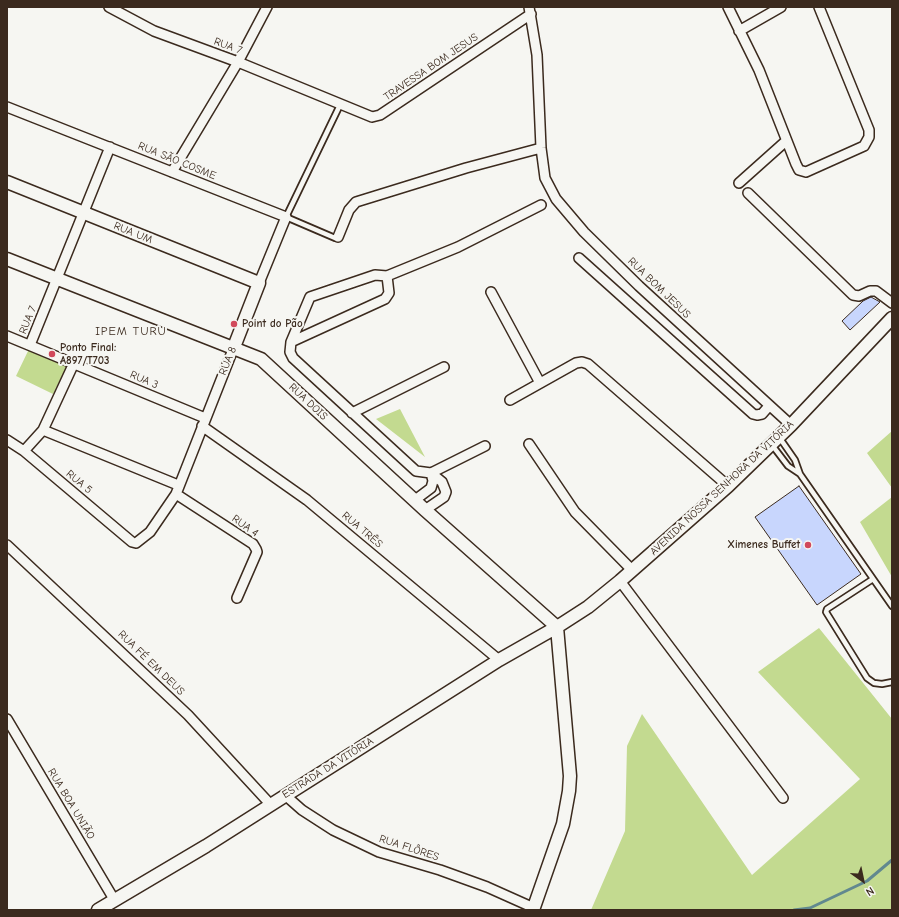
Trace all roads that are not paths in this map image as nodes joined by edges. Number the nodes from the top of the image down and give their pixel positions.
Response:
1 (109, 7) edge
2 (267, 7) edge
3 (728, 7) edge
4 (781, 7) edge
5 (819, 7) edge
6 (530, 11) edge
7 (739, 31) junction
8 (238, 62) junction
9 (340, 105) junction
10 (7, 107) edge
11 (786, 141) junction
12 (110, 147) junction
13 (541, 148) junction
14 (172, 172) junction
15 (7, 182) edge
16 (739, 184) dead end
17 (748, 193) dead end
18 (541, 205) dead end
19 (83, 213) junction
20 (286, 217) junction
21 (338, 237) joint
22 (579, 258) dead end
23 (7, 259) edge
24 (387, 276) junction
25 (57, 278) junction
26 (259, 283) junction
27 (491, 292) dead end
28 (892, 303) edge
29 (892, 318) edge
30 (7, 336) edge
31 (291, 342) junction
32 (30, 345) junction
33 (234, 347) junction
34 (74, 363) junction
35 (444, 367) dead end
36 (540, 383) junction
37 (510, 400) dead end
38 (769, 406) junction
39 (352, 413) junction
40 (204, 422) junction
41 (791, 425) junction
42 (43, 430) junction
43 (7, 440) edge
44 (775, 440) junction
45 (529, 444) dead end
46 (485, 446) dead end
47 (24, 451) junction
48 (431, 473) junction
49 (800, 474) junction
50 (178, 485) junction
51 (728, 486) junction
52 (176, 494) junction
53 (415, 500) junction
54 (425, 510) junction
55 (136, 543) joint
56 (7, 545) edge
57 (632, 570) junction
58 (873, 579) junction
59 (620, 581) junction
60 (237, 598) dead end
61 (892, 606) edge
62 (557, 627) junction
63 (541, 636) junction
64 (558, 646) junction
65 (499, 660) junction
66 (892, 682) edge
67 (7, 719) edge
68 (284, 795) junction
69 (784, 798) dead end
70 (271, 805) junction
71 (114, 901) junction
72 (533, 909) edge
73 (98, 910) edge

1 - 8 street, RUA 7
2 - 8 street
3 - 7 street
4 - 7 street
5 - 11 street
6 - 9 street, TRAVESSA BOM JESUS
6 - 13 street, RUA BOM JESUS
7 - 11 street
8 - 9 street, RUA 7
8 - 14 street
9 - 20 lane, RUA 8
10 - 12 street, RUA SÃO COSME
11 - 16 street
12 - 14 street, RUA SÃO COSME
12 - 19 street, RUA 7
13 - 21 street
13 - 38 street, RUA BOM JESUS
14 - 20 street, RUA SÃO COSME
15 - 19 main road, RUA UM
17 - 28 street
18 - 24 street
19 - 25 street, RUA 7
19 - 26 main road, RUA UM
20 - 21 lane, RUA SÃO COSME
20 - 26 street, RUA 8
22 - 38 street
23 - 25 main road, RUA DOIS
24 - 31 street
24 - 31 street
25 - 32 street, RUA 7
25 - 33 main road, RUA DOIS
26 - 33 main road, RUA 8
27 - 36 street
29 - 41 main road, AVENIDA NOSSA SENHORA DA VITÓRIA
30 - 32 street, RUA 3
31 - 39 street
32 - 34 street, RUA 3
33 - 40 street, RUA 8
33 - 53 main road, RUA DOIS
34 - 40 street, RUA 3
34 - 42 street
35 - 39 street
36 - 37 street
36 - 51 street
38 - 41 street, RUA BOM JESUS
39 - 48 street
40 - 50 street, RUA 8
40 - 65 street, RUA TRÊS
41 - 44 main road, AVENIDA NOSSA SENHORA DA VITÓRIA
42 - 47 street
42 - 50 street
43 - 47 street, RUA 5
44 - 49 lane
44 - 49 lane
44 - 51 main road, AVENIDA NOSSA SENHORA DA VITÓRIA
45 - 57 street
46 - 48 street
47 - 55 street, RUA 5
48 - 53 street
48 - 54 street
49 - 58 lane
50 - 52 street, RUA 8
51 - 57 main road, AVENIDA NOSSA SENHORA DA VITÓRIA
52 - 55 street, RUA 8
52 - 60 street, RUA 4
53 - 54 main road, RUA DOIS
54 - 62 main road, RUA DOIS
56 - 70 street, RUA FÉ EM DEUS
57 - 59 main road, AVENIDA NOSSA SENHORA DA VITÓRIA
58 - 61 lane
58 - 66 lane
59 - 62 main road, AVENIDA NOSSA SENHORA DA VITÓRIA
59 - 69 street
62 - 63 main road, ESTRADA DA VITÓRIA
62 - 64 main road
63 - 64 main road
63 - 65 main road, ESTRADA DA VITÓRIA
64 - 72 main road
65 - 68 main road, ESTRADA DA VITÓRIA
67 - 71 street, RUA BOA UNIÃO
68 - 70 main road, ESTRADA DA VITÓRIA
68 - 72 street, RUA FLÔRES
70 - 71 main road, ESTRADA DA VITÓRIA
71 - 73 main road, ESTRADA DA VITÓRIA

